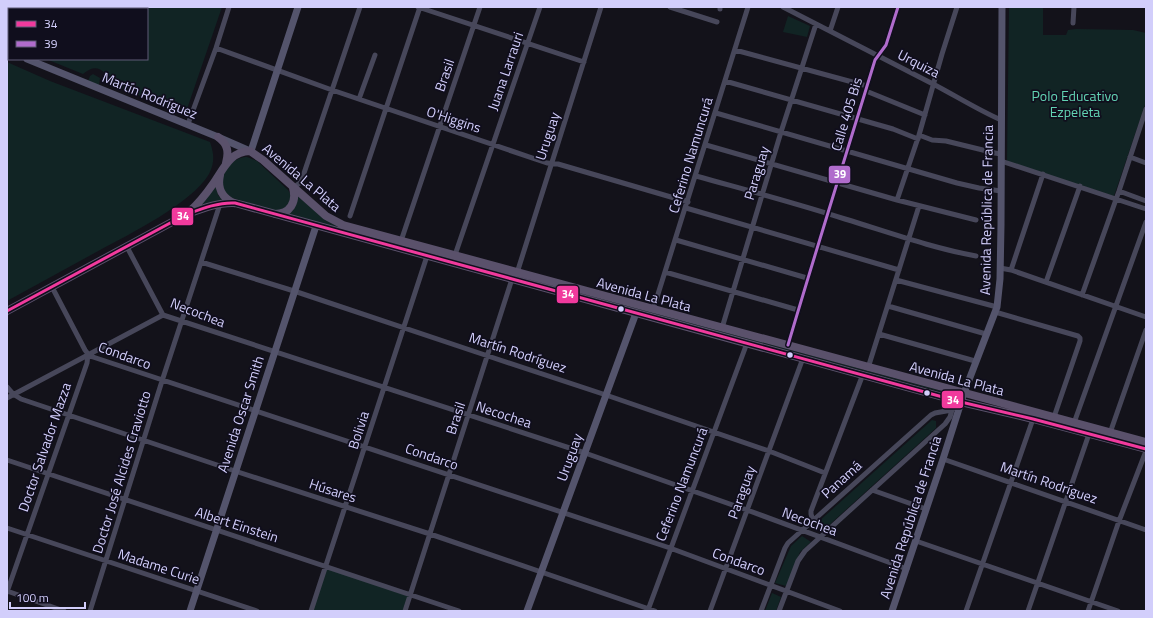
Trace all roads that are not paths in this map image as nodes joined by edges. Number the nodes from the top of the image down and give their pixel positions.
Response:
1 (229, 7) edge
2 (298, 7) edge
3 (360, 7) edge
4 (420, 7) edge
5 (480, 7) edge
6 (540, 7) edge
7 (601, 7) edge
8 (670, 7) edge
9 (748, 7) edge
10 (783, 7) edge
11 (838, 7) edge
12 (898, 7) edge
13 (957, 7) edge
14 (1002, 7) edge
15 (1074, 7) edge
16 (717, 22) dead end
17 (1073, 23) dead end
18 (816, 24) junction
19 (473, 26) junction
20 (830, 31) junction
21 (527, 44) junction
22 (216, 48) junction
23 (735, 50) junction
24 (375, 55) dead end
25 (878, 56) junction
26 (29, 60) edge
27 (584, 62) junction
28 (801, 69) junction
29 (277, 70) junction
30 (725, 81) junction
31 (934, 84) junction
32 (866, 89) junction
33 (332, 90) junction
34 (359, 99) junction
35 (792, 100) junction
36 (386, 109) junction
37 (1146, 109) edge
38 (716, 113) junction
39 (925, 115) junction
40 (857, 119) junction
41 (1001, 120) junction
42 (188, 124) junction
43 (439, 127) junction
44 (781, 132) junction
45 (218, 137) junction
46 (919, 137) junction
47 (493, 144) junction
48 (706, 145) junction
49 (251, 151) junction
50 (847, 151) junction
51 (1001, 157) junction
52 (1130, 157) junction
53 (226, 163) junction
54 (1146, 163) edge
55 (552, 164) junction
56 (772, 164) junction
57 (907, 169) junction
58 (221, 171) junction
59 (1043, 174) junction
60 (696, 176) junction
61 (838, 183) junction
62 (1080, 186) junction
63 (293, 188) junction
64 (1001, 191) junction
65 (1118, 191) junction
66 (762, 194) junction
67 (1116, 198) junction
68 (897, 200) junction
69 (1146, 201) edge
70 (688, 202) junction
71 (235, 203) junction
72 (220, 204) junction
73 (919, 206) junction
74 (686, 208) junction
75 (1146, 209) edge
76 (269, 213) junction
77 (828, 213) junction
78 (185, 215) junction
79 (350, 216) dead end
80 (976, 220) dead end
81 (1146, 222) edge
82 (316, 226) junction
83 (753, 227) junction
84 (909, 239) junction
85 (676, 240) junction
86 (401, 241) junction
87 (818, 246) junction
88 (127, 247) junction
89 (455, 255) junction
90 (427, 256) junction
91 (976, 256) dead end
92 (743, 260) junction
93 (201, 262) junction
94 (1000, 268) junction
95 (899, 270) junction
96 (1011, 270) junction
97 (665, 272) junction
98 (515, 276) junction
99 (807, 278) junction
100 (896, 280) junction
101 (1046, 282) junction
102 (52, 287) junction
103 (294, 291) junction
104 (733, 292) junction
105 (1082, 294) junction
106 (888, 306) junction
107 (1116, 306) junction
108 (653, 310) junction
109 (798, 310) junction
110 (996, 310) junction
111 (7, 311) edge
112 (636, 312) junction
113 (162, 315) junction
114 (1146, 317) edge
115 (182, 321) junction
116 (404, 328) junction
117 (722, 328) junction
118 (1146, 330) edge
119 (879, 334) junction
120 (986, 334) junction
121 (747, 343) junction
122 (788, 345) junction
123 (274, 352) junction
124 (88, 354) junction
125 (488, 356) junction
126 (803, 358) junction
127 (975, 361) junction
128 (865, 371) junction
129 (162, 381) junction
130 (7, 387) edge
131 (385, 387) junction
132 (964, 393) junction
133 (14, 394) junction
134 (606, 395) junction
135 (7, 398) edge
136 (961, 402) junction
137 (952, 410) junction
138 (255, 411) junction
139 (68, 414) junction
140 (469, 415) junction
141 (1054, 417) junction
142 (1033, 419) junction
143 (1074, 423) junction
144 (714, 432) junction
145 (1110, 433) junction
146 (1089, 434) junction
147 (144, 440) junction
148 (1146, 442) edge
149 (365, 447) junction
150 (1146, 450) edge
151 (769, 451) junction
152 (585, 453) junction
153 (943, 459) junction
154 (7, 460) edge
155 (235, 471) junction
156 (825, 473) junction
157 (47, 474) junction
158 (449, 475) junction
159 (1012, 484) junction
160 (692, 490) junction
161 (872, 490) junction
162 (125, 500) junction
163 (1066, 502) junction
164 (346, 507) junction
165 (926, 509) junction
166 (747, 510) junction
167 (563, 513) junction
168 (813, 521) junction
169 (1119, 521) junction
170 (7, 528) edge
171 (1146, 530) edge
172 (216, 531) junction
173 (802, 531) junction
174 (430, 534) junction
175 (26, 535) junction
176 (820, 537) junction
177 (916, 541) junction
178 (670, 548) junction
179 (106, 562) junction
180 (983, 564) junction
181 (326, 566) junction
182 (907, 569) junction
183 (726, 570) junction
184 (542, 572) junction
185 (1038, 583) junction
186 (770, 586) junction
187 (7, 591) edge
188 (196, 591) junction
189 (787, 591) junction
190 (410, 595) junction
191 (1091, 601) junction
192 (648, 610) edge
193 (64, 611) edge
194 (90, 611) edge
195 (190, 611) edge
196 (258, 611) edge
197 (311, 611) edge
198 (405, 611) edge
199 (459, 611) edge
200 (527, 611) edge
201 (655, 611) edge
202 (710, 611) edge
203 (761, 611) edge
204 (779, 611) edge
205 (840, 611) edge
206 (892, 611) edge
207 (966, 611) edge
208 (1028, 611) edge
209 (1088, 611) edge
210 (1118, 611) edge

1 - 22 street
2 - 29 main road
3 - 33 street
4 - 19 street
4 - 36 street
5 - 19 street, Brasil
6 - 21 street, Juana Larrauri
7 - 27 street, Uruguay
8 - 16 street
9 - 23 street, Ceferino Namuncurá
10 - 18 street, Urquiza
11 - 20 street
12 - 25 street, Calle 405 Bis
13 - 31 street
14 - 41 main road, Avenida República de Francia
15 - 17 street
18 - 20 street, Urquiza
18 - 28 street, Paraguay
19 - 21 street
19 - 43 street, Brasil
20 - 25 street, Urquiza
21 - 27 street
21 - 47 street, Juana Larrauri
22 - 29 street, O'Higgins
22 - 42 street
23 - 28 street
23 - 30 street, Ceferino Namuncurá
24 - 34 street
25 - 31 street, Urquiza
25 - 32 street, Calle 405 Bis
26 - 42 main road, Martín Rodríguez
27 - 55 street, Uruguay
28 - 32 street
28 - 35 street, Paraguay
29 - 33 street, O'Higgins
29 - 49 main road
30 - 35 street
30 - 38 street, Ceferino Namuncurá
31 - 39 street
31 - 41 street, Urquiza
32 - 39 street
32 - 40 street, Calle 405 Bis
33 - 34 street, O'Higgins
33 - 63 street
34 - 36 street, O'Higgins
35 - 40 street
35 - 44 street, Paraguay
36 - 43 street, O'Higgins
36 - 79 street
37 - 52 street
38 - 44 street
38 - 48 street, Ceferino Namuncurá
39 - 46 street
40 - 46 street
40 - 50 street, Calle 405 Bis
41 - 51 main road, Avenida República de Francia
42 - 45 main road, Martín Rodríguez
43 - 47 street, O'Higgins
43 - 86 street, Brasil
44 - 50 street
44 - 56 street, Paraguay
45 - 49 main road, Martín Rodríguez
45 - 53 main road
46 - 51 street
46 - 57 street
47 - 55 street, O'Higgins
47 - 89 street, Juana Larrauri
48 - 56 street
48 - 60 street, Ceferino Namuncurá
49 - 53 main road, Avenida La Plata
49 - 63 main road, Avenida La Plata
50 - 57 street
50 - 61 street, Calle 405 Bis
51 - 59 street
51 - 64 main road, Avenida República de Francia
52 - 54 street
52 - 65 street
53 - 58 main road, Avenida La Plata
55 - 70 street, O'Higgins
55 - 98 street, Uruguay
56 - 61 street
56 - 66 street, Paraguay
57 - 64 street
57 - 68 street
58 - 71 main road
58 - 78 main road, Avenida La Plata
59 - 62 street
59 - 96 street
60 - 66 street
60 - 70 street, Ceferino Namuncurá
61 - 68 street
61 - 77 street, Calle 405 Bis
62 - 67 street
62 - 101 street
63 - 76 main road
63 - 86 main road, Avenida La Plata
64 - 94 main road, Avenida República de Francia
65 - 67 street
65 - 69 street
66 - 77 street
66 - 83 street, Paraguay
67 - 75 street
67 - 105 street
68 - 73 street
70 - 74 street, Ceferino Namuncurá
71 - 72 main road, Avenida La Plata
71 - 76 main road, Avenida La Plata
72 - 78 main road, Avenida La Plata
72 - 93 street, Doctor José Alcides Craviotto
73 - 80 street
73 - 84 street
74 - 83 street
74 - 85 street, Ceferino Namuncurá
76 - 82 main road, Avenida La Plata
77 - 84 street
77 - 87 street, Calle 405 Bis
78 - 88 main road, Avenida La Plata
81 - 107 street
82 - 90 main road, Avenida La Plata
82 - 103 main road, Avenida Oscar Smith
83 - 87 street
83 - 92 street, Paraguay
84 - 91 street
84 - 95 street
85 - 92 street
85 - 97 street, Ceferino Namuncurá
86 - 89 main road, Avenida La Plata
87 - 95 street
87 - 99 street, Calle 405 Bis
88 - 102 main road, Avenida La Plata
88 - 113 street, Necochea
89 - 98 main road, Avenida La Plata
90 - 98 main road, Avenida La Plata
90 - 116 street, Bolivia
92 - 99 street
92 - 104 street, Paraguay
93 - 103 street, Martín Rodríguez
93 - 115 street, Doctor José Alcides Craviotto
94 - 96 street
94 - 110 main road, Avenida República de Francia
95 - 100 street
96 - 101 street
97 - 104 street
97 - 108 street, Ceferino Namuncurá
98 - 108 main road, Avenida La Plata
98 - 112 main road, Avenida La Plata
98 - 125 street, Brasil
99 - 109 street, Calle 405 Bis
100 - 106 street
100 - 110 street
101 - 105 street
102 - 111 main road, Avenida La Plata
102 - 124 street, Condarco
103 - 116 street, Martín Rodríguez
103 - 123 main road, Avenida Oscar Smith
104 - 109 street
104 - 117 street, Paraguay
105 - 107 street
106 - 119 street
106 - 120 street
107 - 114 street
107 - 143 street
108 - 117 main road, Avenida La Plata
109 - 122 street, Calle 405 Bis
110 - 120 main road, Avenida República de Francia
110 - 141 street
112 - 121 main road, Avenida La Plata
112 - 134 main road, Uruguay
113 - 115 street, Necochea
113 - 124 street
115 - 123 street, Necochea
115 - 129 street, Doctor José Alcides Craviotto
116 - 125 street, Martín Rodríguez
116 - 131 street, Bolivia
117 - 122 main road, Avenida La Plata
118 - 145 street
119 - 127 street
119 - 128 street
120 - 127 main road, Avenida República de Francia
121 - 126 main road, Avenida La Plata
121 - 144 street, Ceferino Namuncurá
122 - 128 main road, Avenida La Plata
123 - 131 street, Necochea
123 - 138 main road, Avenida Oscar Smith
124 - 129 street, Condarco
124 - 133 street
124 - 139 street, Doctor Salvador Mazza
125 - 134 street, Martín Rodríguez
125 - 140 street, Brasil
126 - 128 main road, Avenida La Plata
126 - 151 street, Paraguay
127 - 132 main road, Avenida República de Francia
128 - 132 main road, Avenida La Plata
128 - 136 main road, Avenida La Plata
128 - 156 street
129 - 138 street, Condarco
129 - 147 street, Doctor José Alcides Craviotto
130 - 133 street, Húsares
131 - 140 street, Necochea
131 - 149 street, Bolivia
132 - 136 main road, Avenida República de Francia
132 - 141 main road, Avenida La Plata
133 - 135 street
133 - 139 street, Húsares
134 - 144 street, Martín Rodríguez
134 - 152 main road, Uruguay
136 - 137 street, Panamá
136 - 142 main road, Avenida La Plata
136 - 153 main road, Avenida República de Francia
137 - 161 street, Panamá
137 - 168 street, Panamá
138 - 149 street, Condarco
138 - 155 main road, Avenida Oscar Smith
139 - 147 street, Húsares
139 - 157 street, Doctor Salvador Mazza
140 - 152 street, Necochea
140 - 158 street, Brasil
141 - 143 main road, Avenida La Plata
142 - 146 main road, Avenida La Plata
142 - 159 street
143 - 145 main road, Avenida La Plata
144 - 151 street, Martín Rodríguez
144 - 160 street, Ceferino Namuncurá
145 - 148 main road, Avenida La Plata
146 - 150 main road, Avenida La Plata
146 - 163 street
147 - 155 street, Húsares
147 - 162 street, Doctor José Alcides Craviotto
149 - 158 street, Condarco
149 - 164 street, Bolivia
150 - 169 street
151 - 156 street, Martín Rodríguez
151 - 166 street, Paraguay
152 - 160 street, Necochea
152 - 167 main road, Uruguay
153 - 159 street, Martín Rodríguez
153 - 165 main road, Avenida República de Francia
154 - 157 street, Albert Einstein
155 - 164 street, Húsares
155 - 172 main road, Avenida Oscar Smith
156 - 168 street
157 - 162 street, Albert Einstein
157 - 175 street, Doctor Salvador Mazza
158 - 167 street, Condarco
158 - 174 street, Brasil
159 - 163 street, Martín Rodríguez
159 - 180 street
160 - 166 street, Necochea
160 - 178 street, Ceferino Namuncurá
161 - 165 street
161 - 176 street, Panamá
162 - 172 street, Albert Einstein
162 - 179 street, Doctor José Alcides Craviotto
163 - 169 street, Martín Rodríguez
163 - 185 street
164 - 174 street, Húsares
164 - 181 street, Bolivia
165 - 177 main road, Avenida República de Francia
166 - 173 street, Necochea
166 - 183 street, Paraguay
167 - 178 street, Condarco
167 - 184 main road, Uruguay
168 - 173 street, Panamá
169 - 171 street, Martín Rodríguez
169 - 191 street
170 - 175 street, Madame Curie
172 - 181 street, Albert Einstein
172 - 188 main road, Avenida Oscar Smith
173 - 176 street, Necochea
173 - 186 street, Panamá
174 - 184 street, Húsares
174 - 190 street, Brasil
175 - 179 street, Madame Curie
175 - 187 street, Doctor Salvador Mazza
176 - 182 street, Necochea
176 - 189 street, Panamá
177 - 180 street
177 - 182 main road, Avenida República de Francia
178 - 183 street, Condarco
178 - 192 street, Ceferino Namuncurá
179 - 188 street, Madame Curie
179 - 194 street, Doctor José Alcides Craviotto
180 - 185 street
180 - 207 street
181 - 190 street, Albert Einstein
181 - 197 street, Bolivia
182 - 206 main road, Avenida República de Francia
183 - 186 street, Condarco
183 - 202 street, Paraguay
184 - 192 street, Húsares
184 - 200 main road, Uruguay
185 - 191 street
185 - 208 street
186 - 189 street, Condarco
186 - 203 street, Panamá
187 - 193 street
188 - 195 main road, Avenida Oscar Smith
188 - 196 street, Madame Curie
189 - 204 street, Panamá
189 - 205 street, Condarco
190 - 198 street, Brasil
190 - 199 street, Albert Einstein
191 - 209 street
191 - 210 street
192 - 201 street, Húsares

